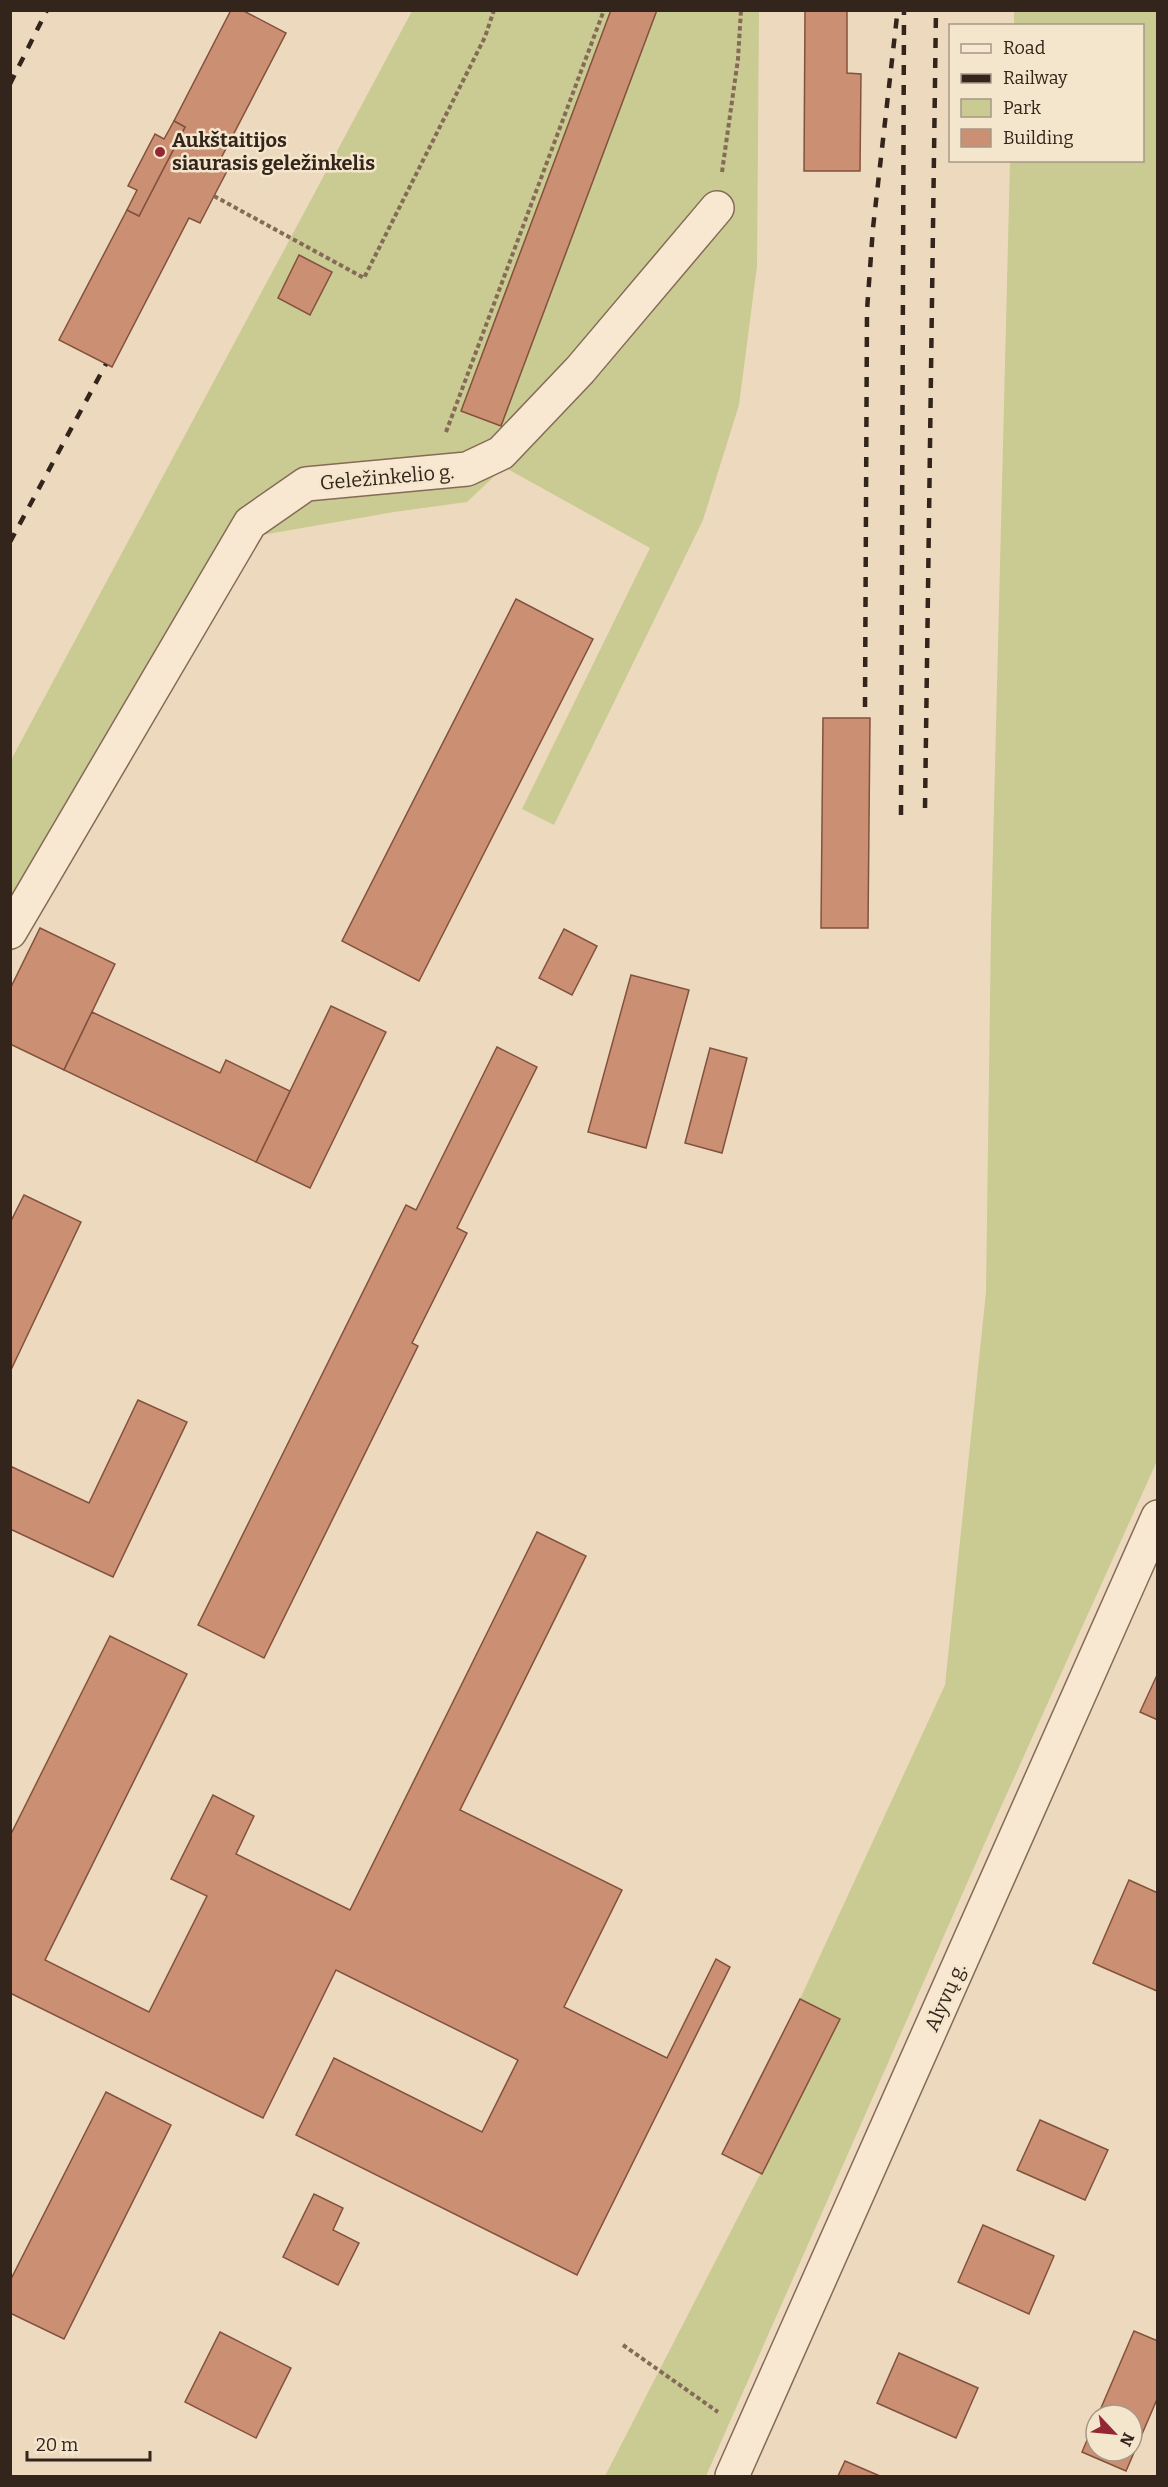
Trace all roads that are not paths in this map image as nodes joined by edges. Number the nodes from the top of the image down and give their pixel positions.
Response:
1 (717, 208) road end
2 (10, 932) edge
3 (1158, 1517) edge
4 (1148, 1565) edge
5 (732, 2476) edge

1 - 2 street, Geležinkelio g.
3 - 4 street, Alyvų g.
4 - 5 street, Alyvų g.

